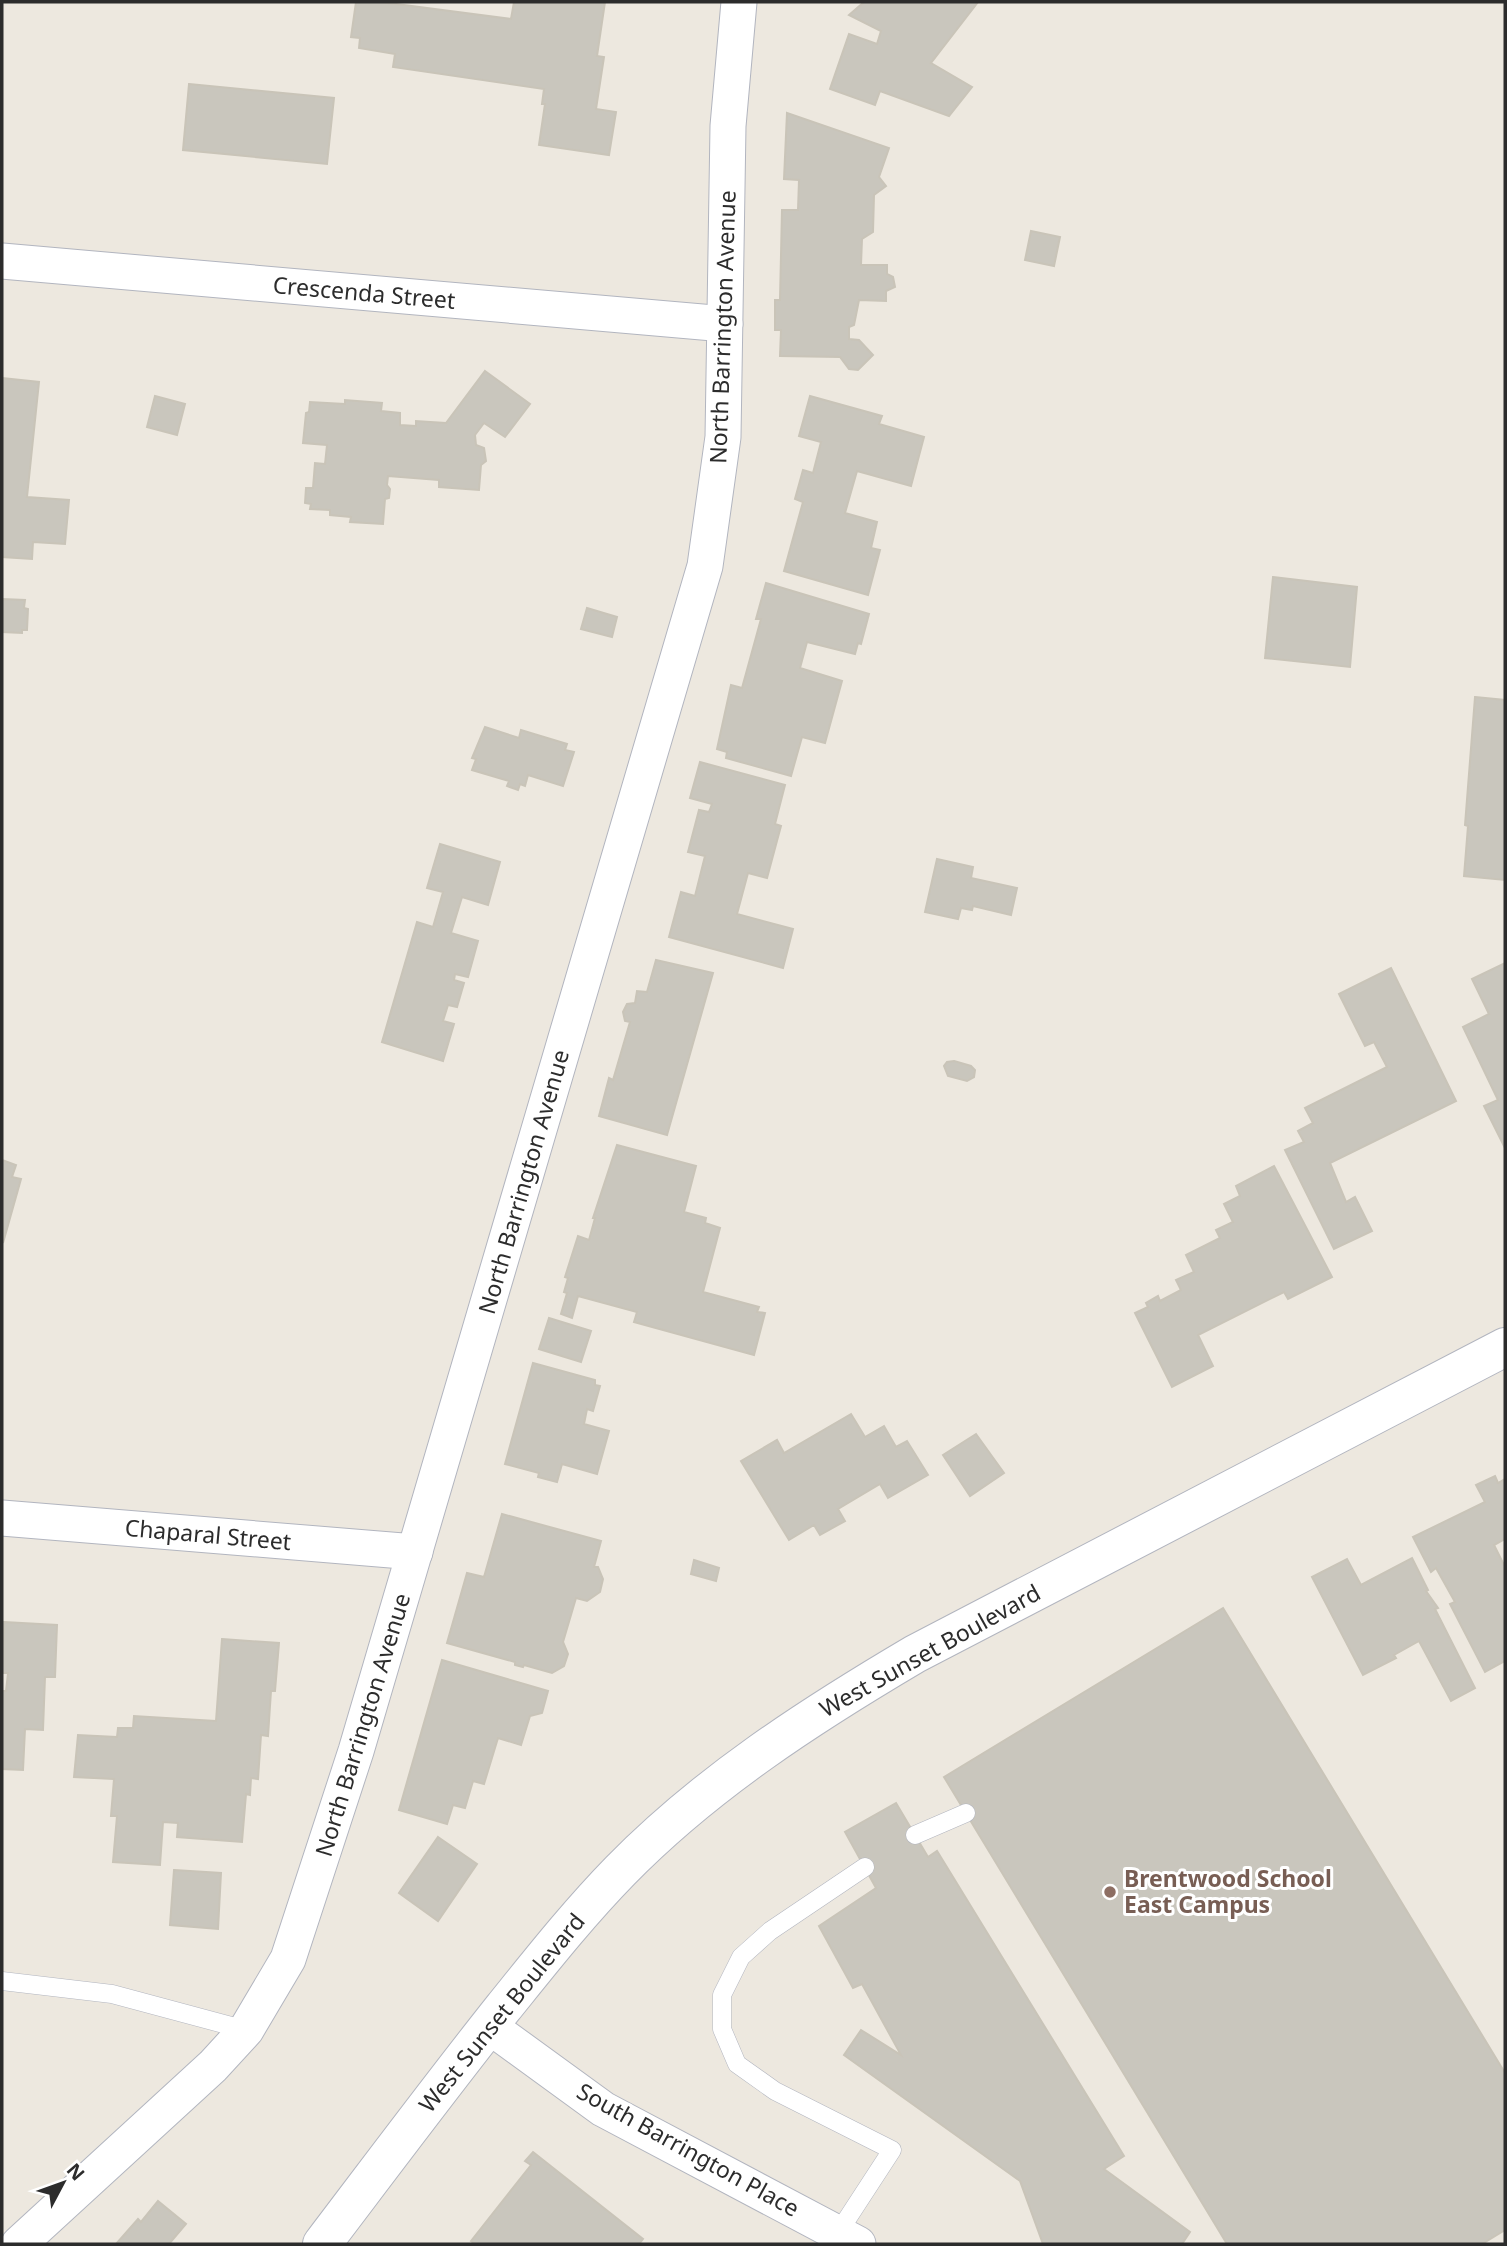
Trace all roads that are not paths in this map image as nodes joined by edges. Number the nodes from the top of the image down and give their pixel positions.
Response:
1 (739, 2) edge
2 (2, 261) edge
3 (725, 324) junction
4 (1505, 1347) edge
5 (2, 1518) edge
6 (415, 1552) junction
7 (966, 1813) dead end
8 (915, 1835) dead end
9 (865, 1867) dead end
10 (2, 1981) edge
11 (489, 2026) junction
12 (246, 2030) junction
13 (842, 2240) edge
14 (19, 2244) edge
15 (322, 2244) edge

1 - 3 street, North Barrington Avenue
2 - 3 street, Crescenda Street
3 - 6 street, North Barrington Avenue
4 - 11 main road, West Sunset Boulevard
5 - 6 street, Chaparal Street
6 - 12 street, North Barrington Avenue
7 - 8 lane
9 - 13 lane
10 - 12 lane
11 - 13 street, South Barrington Place
11 - 15 main road, West Sunset Boulevard
12 - 14 street, North Barrington Avenue

